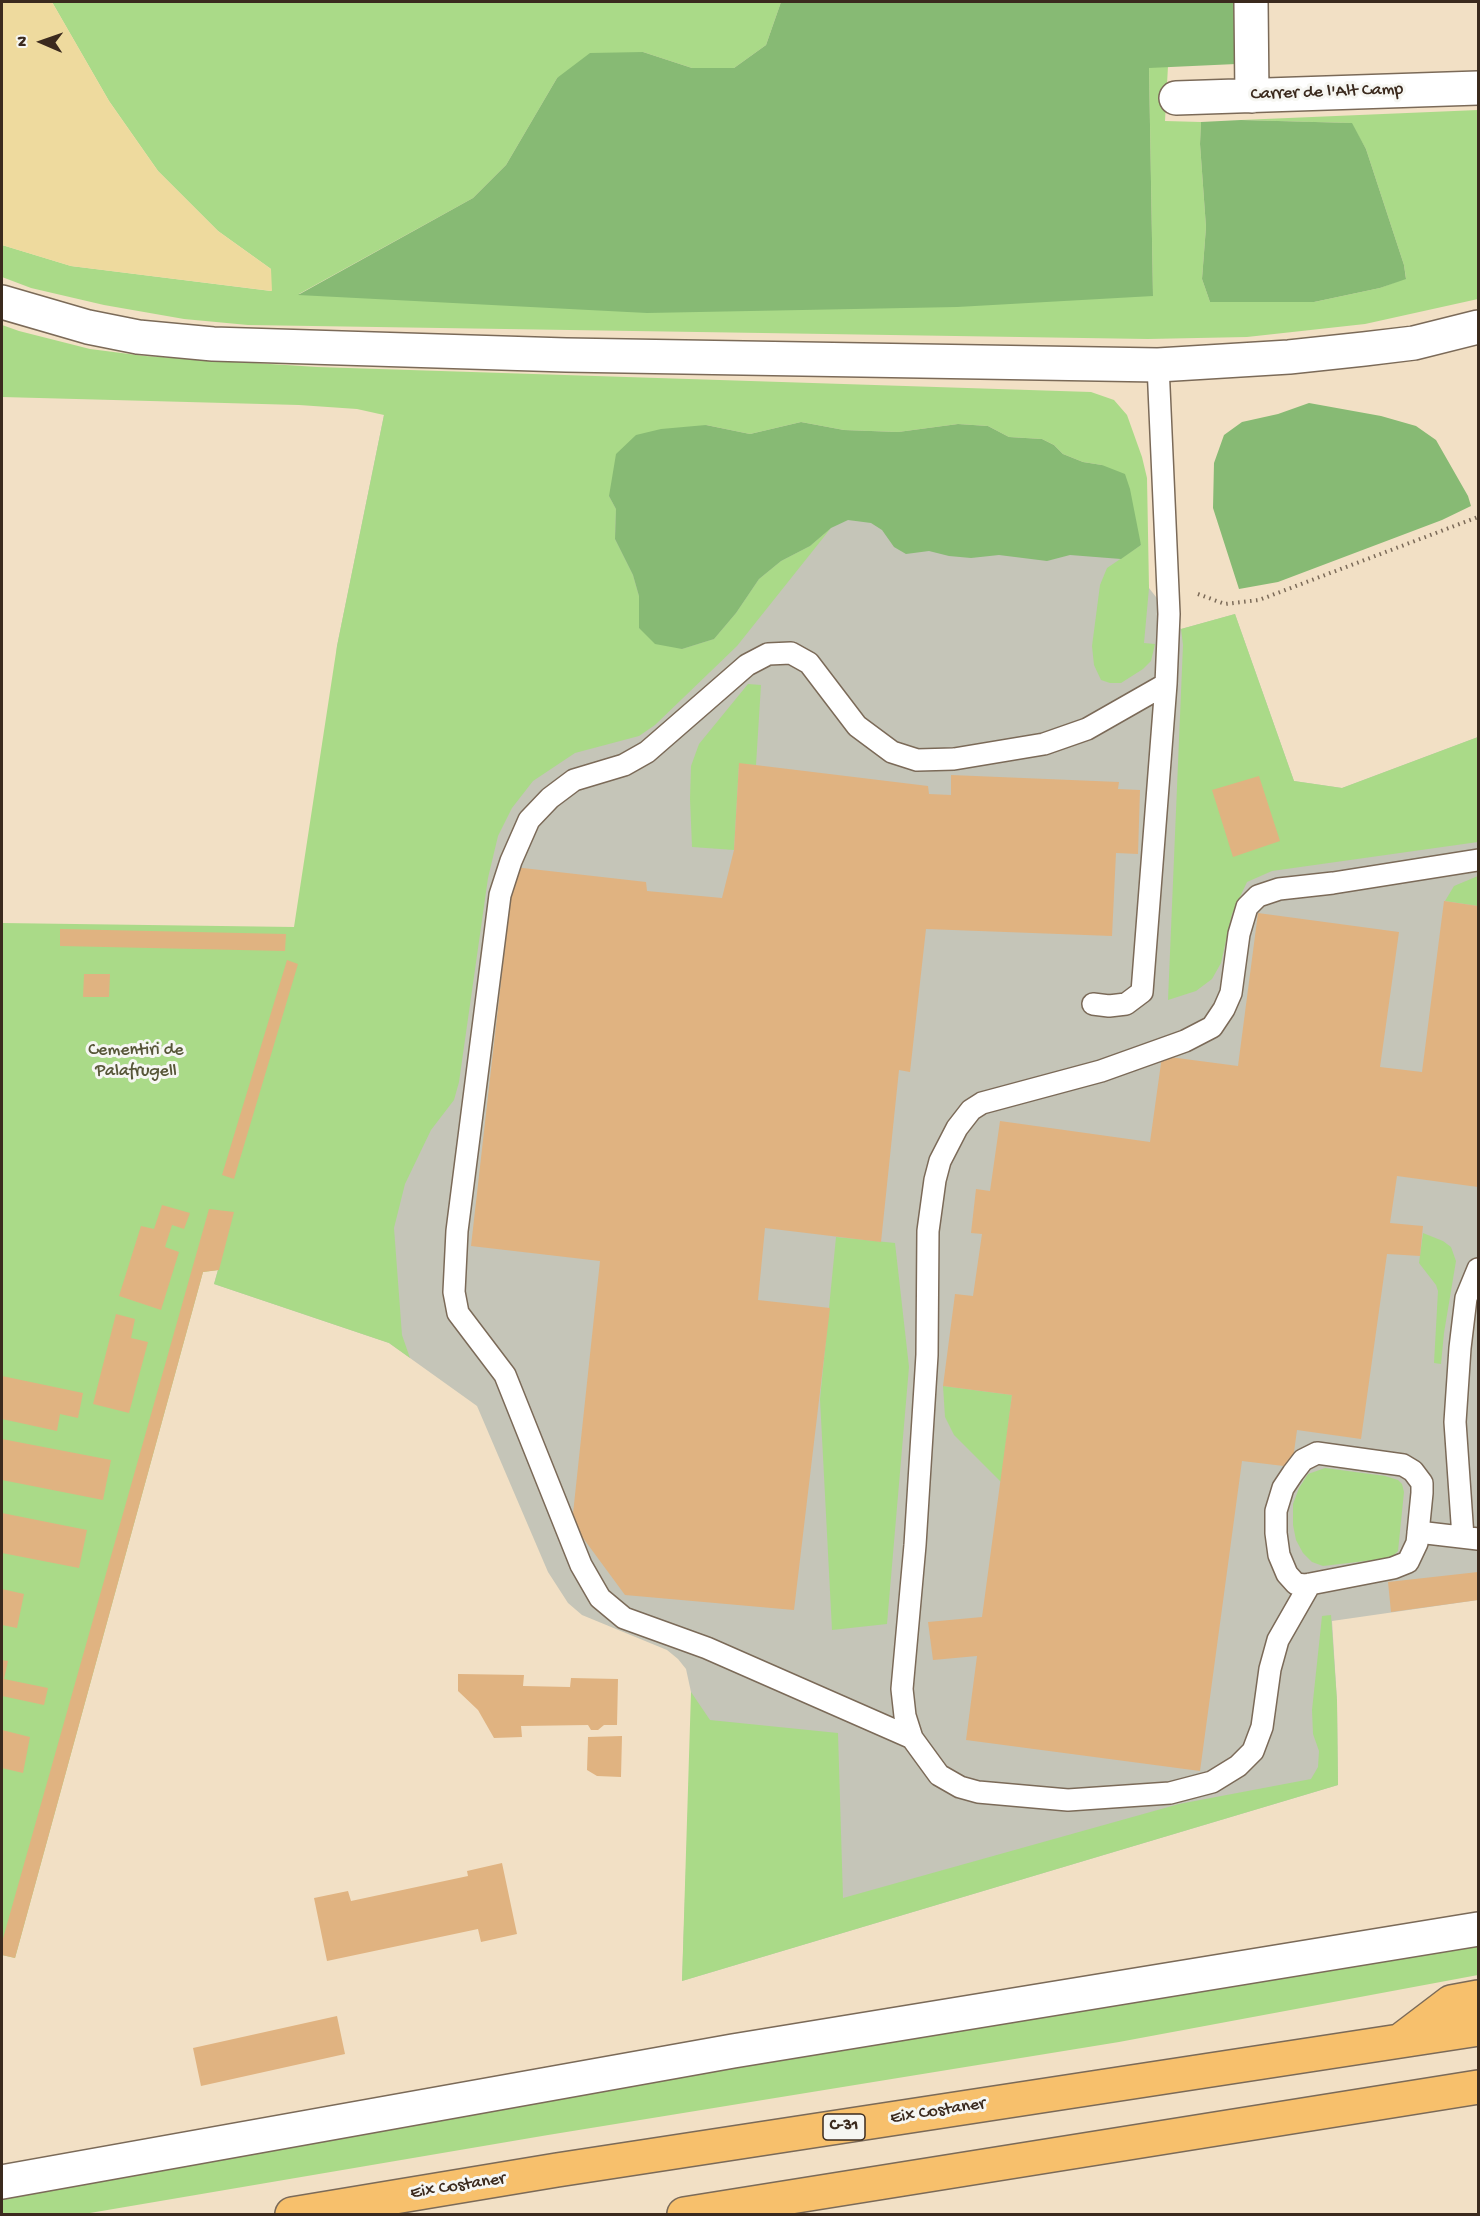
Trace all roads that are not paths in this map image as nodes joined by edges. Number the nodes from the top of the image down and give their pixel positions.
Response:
1 (1251, 2) edge
2 (1479, 88) edge
3 (1252, 96) junction
4 (1176, 98) dead end
5 (2, 302) edge
6 (1479, 327) edge
7 (1158, 365) junction
8 (1166, 684) junction
9 (1479, 860) edge
10 (1093, 1004) dead end
11 (1479, 1269) edge
12 (1418, 1532) junction
13 (1471, 1538) edge
14 (1310, 1584) junction
15 (912, 1738) junction
16 (1479, 1929) edge
17 (1479, 1997) edge
18 (1479, 2029) edge
19 (1397, 2043) junction
20 (1479, 2087) edge
21 (2, 2182) edge
22 (292, 2214) edge
23 (684, 2214) edge

1 - 3 street
2 - 3 street, Carrer de l'Alt Camp
3 - 4 street, Carrer de l'Alt Camp
5 - 7 street
6 - 7 street
7 - 8 lane
8 - 10 lane
8 - 15 lane
9 - 15 lane
11 - 13 lane
12 - 13 lane
12 - 14 lane
12 - 14 lane
14 - 15 lane
16 - 21 street
17 - 19 highway
18 - 19 highway, Eix Costaner / C-31
19 - 22 highway, Eix Costaner / C-31
20 - 23 highway

